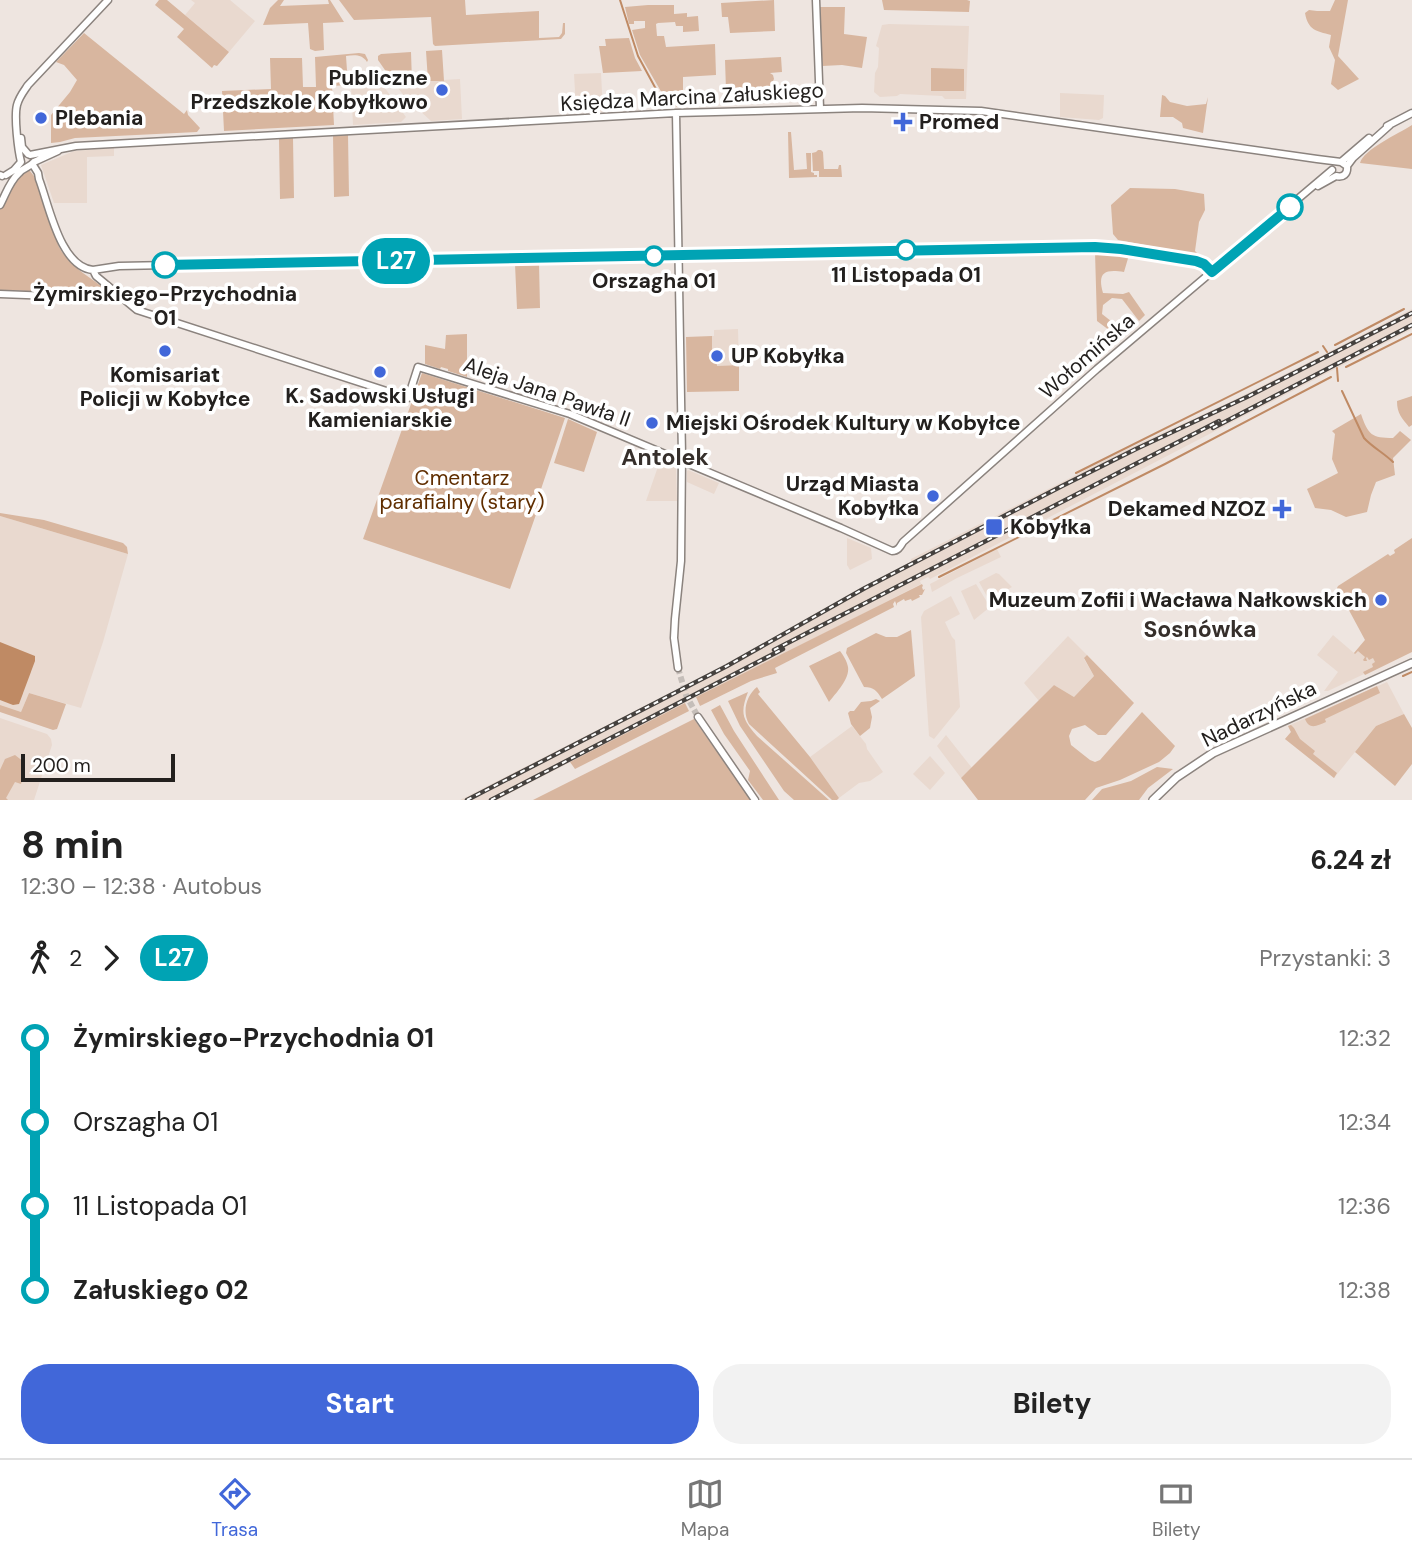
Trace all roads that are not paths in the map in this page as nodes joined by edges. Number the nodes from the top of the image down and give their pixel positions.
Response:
1 (108, 0) edge
2 (816, 0) edge
3 (20, 97) junction
4 (820, 108) junction
5 (676, 113) junction
6 (1412, 113) edge
7 (67, 147) junction
8 (29, 154) junction
9 (21, 161) junction
10 (31, 166) junction
11 (1337, 167) junction
12 (2, 176) edge
13 (6, 185) edge
14 (0, 205) edge
15 (678, 256) junction
16 (93, 270) junction
17 (1212, 272) junction
18 (113, 291) junction
19 (0, 294) edge
20 (682, 461) junction
21 (896, 551) joint
22 (1412, 663) edge
23 (678, 668) tunnel mouth
24 (698, 717) tunnel mouth
25 (755, 800) edge
26 (1153, 800) edge

1 - 3 street
2 - 4 street
3 - 8 street
3 - 9 street
4 - 5 street, Księdza Marcina Załuskiego
4 - 11 street, Księdza Marcina Załuskiego
5 - 7 street, Księdza Marcina Załuskiego
5 - 15 street
6 - 11 street, Wołomińska
7 - 8 street, Księdza Marcina Załuskiego
7 - 10 street, Księdza Marcina Załuskiego
8 - 9 street
8 - 10 street
9 - 10 street
9 - 12 street
10 - 13 street, Księdza Marcina Załuskiego
10 - 16 street
11 - 17 street, Wołomińska
12 - 13 street
13 - 14 street
15 - 16 street
15 - 17 street
15 - 20 street
16 - 18 street
17 - 21 street, Wołomińska
18 - 19 street
18 - 20 street, Aleja Jana Pawła II
20 - 21 street, Aleja Jana Pawła II
20 - 23 street
22 - 26 main road, Nadarzyńska
24 - 25 street

